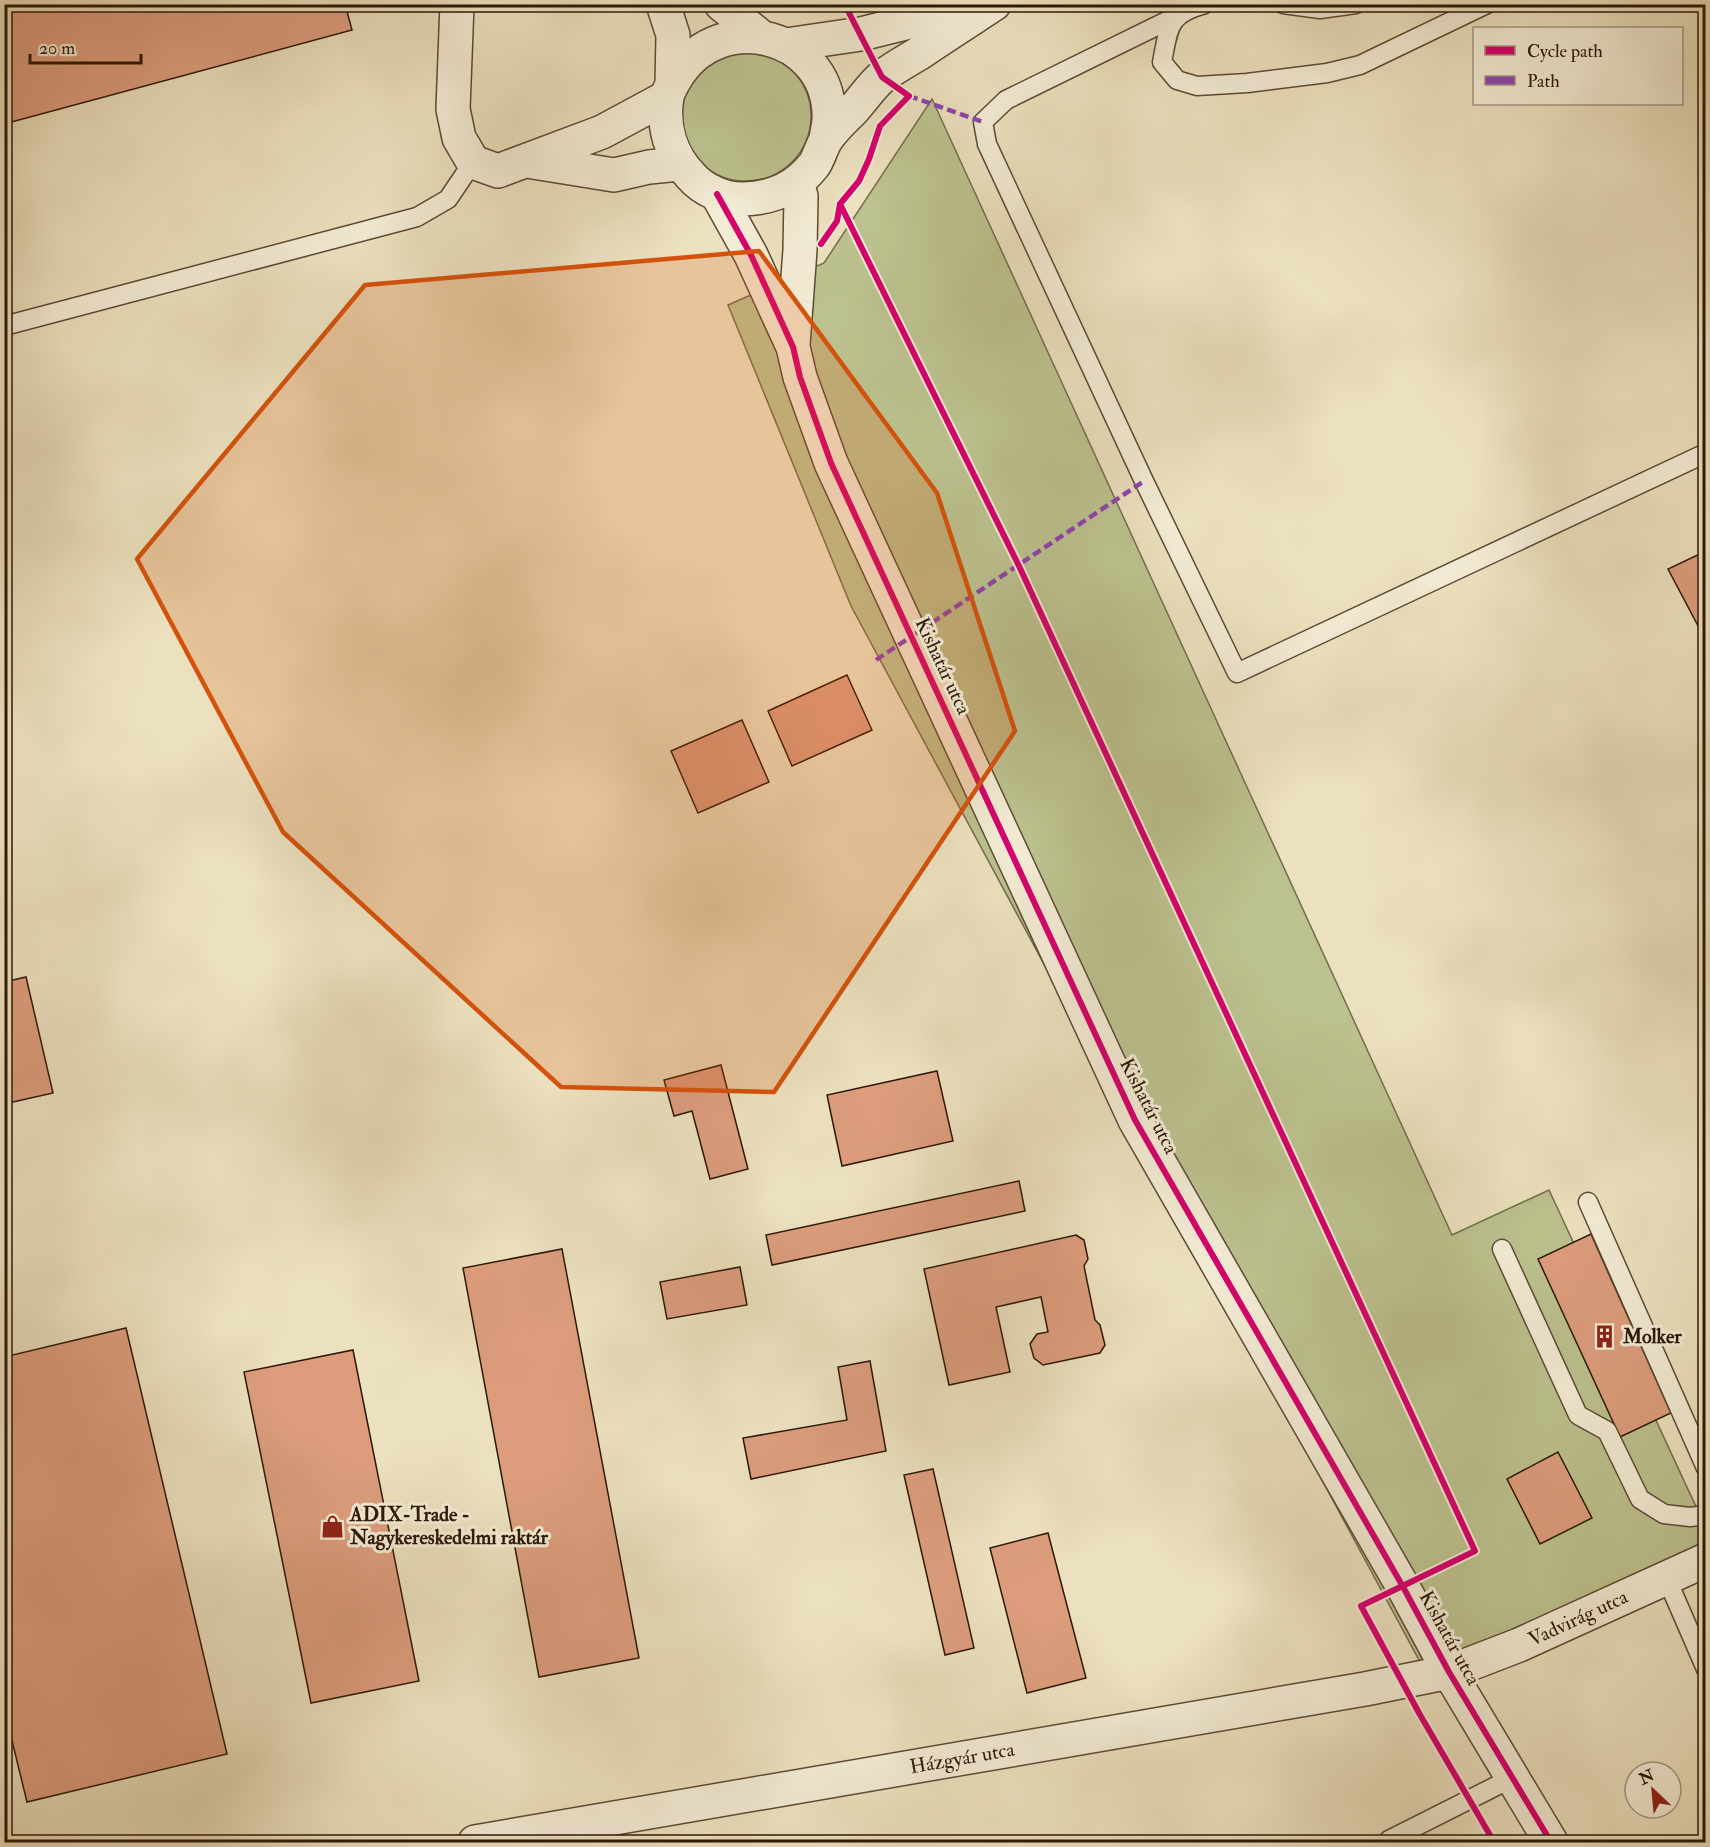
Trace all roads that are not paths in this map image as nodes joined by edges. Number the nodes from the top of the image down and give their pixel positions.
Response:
1 (457, 4) edge
2 (663, 4) edge
3 (721, 4) edge
4 (978, 4) edge
5 (994, 4) edge
6 (1206, 4) edge
7 (1283, 4) edge
8 (1356, 4) edge
9 (1487, 4) edge
10 (1179, 15) junction
11 (773, 41) junction
12 (670, 91) junction
13 (826, 140) junction
14 (523, 160) junction
15 (473, 162) junction
16 (679, 164) junction
17 (797, 182) junction
18 (717, 194) junction
19 (4, 326) edge
20 (793, 346) junction
21 (1706, 453) edge
22 (1588, 1202) dead end
23 (1502, 1249) dead end
24 (1706, 1468) edge
25 (1706, 1515) edge
26 (1706, 1560) edge
27 (1666, 1577) junction
28 (1706, 1669) edge
29 (1449, 1672) junction
30 (1512, 1778) junction
31 (475, 1842) edge
32 (1391, 1842) edge
33 (1551, 1842) edge

1 - 15 street
2 - 12 street
3 - 11 street
4 - 11 street
5 - 13 street
6 - 10 lane
7 - 8 lane
9 - 10 lane
10 - 21 lane
11 - 12 street
11 - 13 street
12 - 14 street
12 - 16 street
13 - 17 street
14 - 15 street
14 - 16 street
15 - 19 lane
16 - 18 street
17 - 18 street
17 - 20 street
18 - 20 street
20 - 29 street, Kishatár utca
22 - 24 lane
23 - 25 lane
26 - 27 street, Vadvirág utca
27 - 28 lane
27 - 29 street, Vadvirág utca
29 - 30 street, Kishatár utca
29 - 31 street, Házgyár utca
30 - 32 lane
30 - 33 street, Kishatár utca

